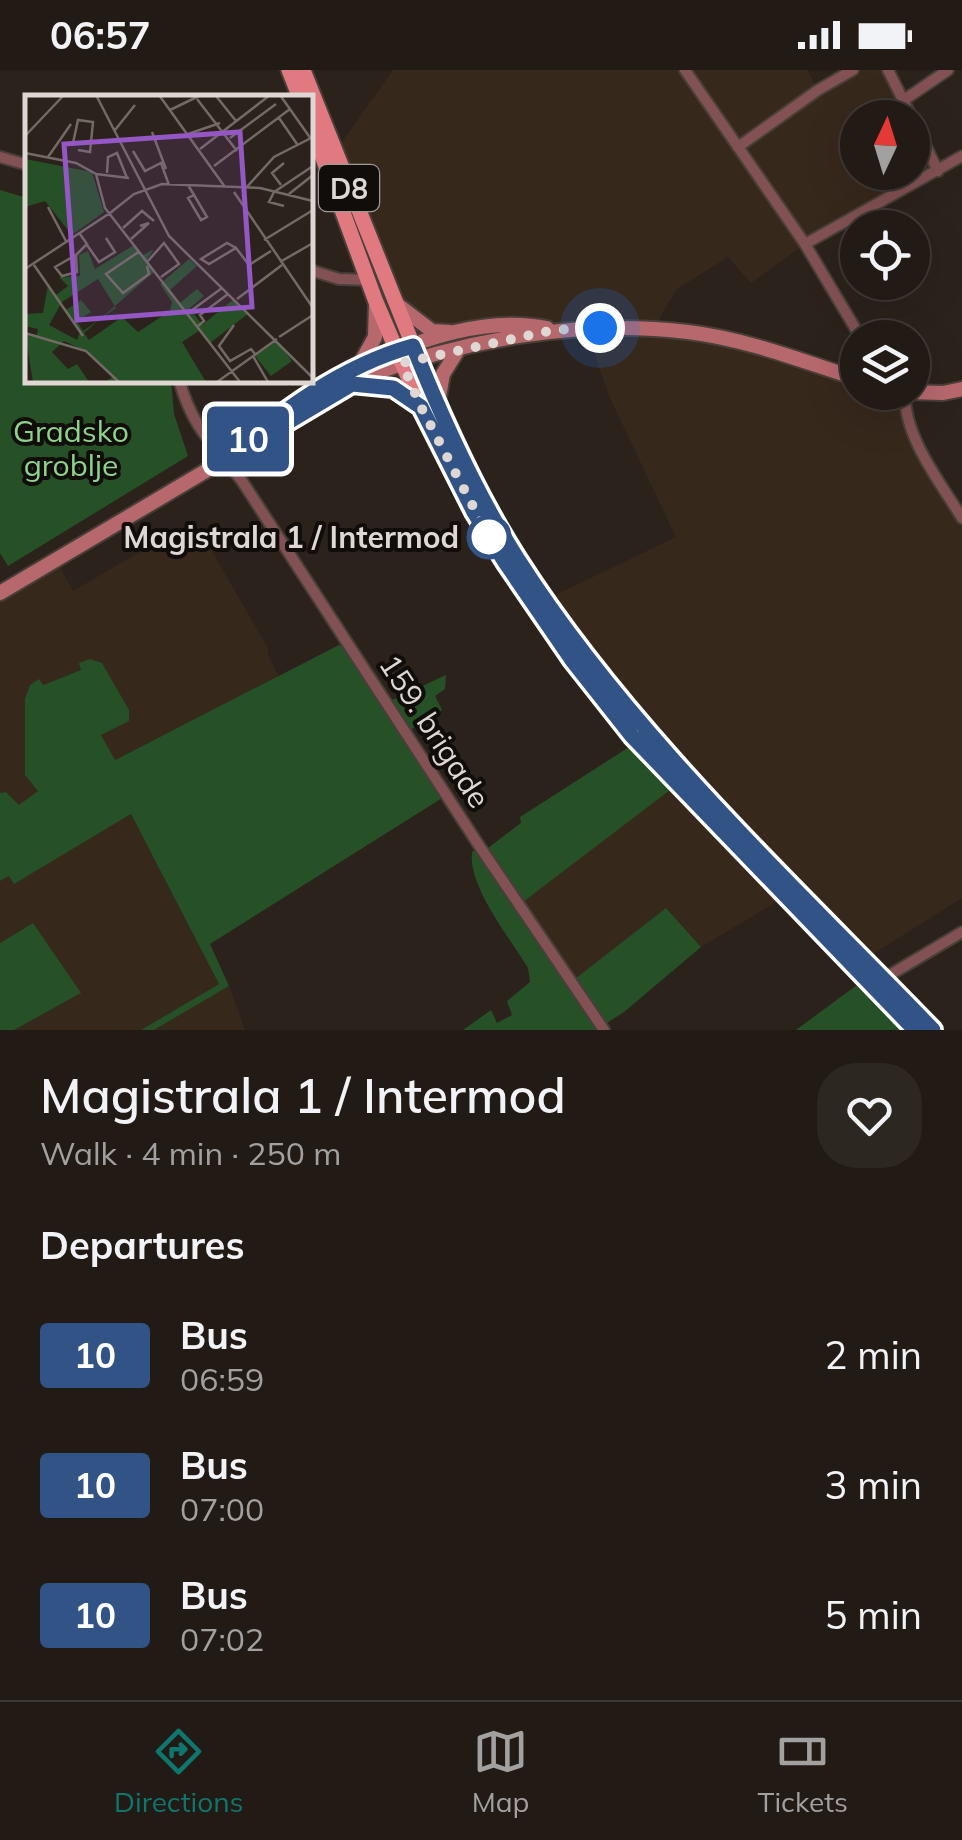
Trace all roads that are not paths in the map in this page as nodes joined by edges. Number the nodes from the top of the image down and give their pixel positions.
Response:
1 (289, 70) edge
2 (303, 70) edge
3 (684, 70) edge
4 (852, 70) edge
5 (888, 70) edge
6 (948, 70) edge
7 (299, 95) edge
8 (904, 100) joint
9 (312, 128) edge
10 (738, 147) junction
11 (930, 155) edge
12 (962, 156) edge
13 (0, 157) edge
14 (25, 164) edge
15 (938, 171) junction
16 (805, 244) junction
17 (312, 271) edge
18 (369, 280) junction
19 (376, 302) junction
20 (398, 305) junction
21 (851, 320) edge
22 (554, 330) junction
23 (460, 332) junction
24 (458, 350) junction
25 (408, 355) junction
26 (359, 366) junction
27 (840, 373) edge
28 (179, 382) edge
29 (352, 384) junction
30 (962, 389) edge
31 (930, 393) edge
32 (438, 402) junction
33 (421, 407) junction
34 (904, 410) edge
35 (224, 460) junction
36 (962, 518) edge
37 (0, 593) edge
38 (962, 932) edge
39 (883, 978) junction
40 (604, 1030) edge
41 (915, 1030) edge
42 (933, 1030) edge

1 - 7 main road
2 - 20 main road, D8
3 - 10 street
4 - 10 street
5 - 8 street
6 - 8 street
9 - 18 main road, D8
10 - 16 street
11 - 15 street
12 - 15 street
13 - 14 street
15 - 16 street
16 - 21 street
17 - 18 street
18 - 19 main road, D8
19 - 25 main road, D8
19 - 26 main road
20 - 23 main road
20 - 25 main road, D8
22 - 23 main road
22 - 24 main road
22 - 27 main road
23 - 25 main road
24 - 25 main road
24 - 32 main road
25 - 26 main road
25 - 29 main road
25 - 32 main road, D8
25 - 33 main road, D8
26 - 35 main road
28 - 35 street, 159. brigade
29 - 33 main road
29 - 35 main road
30 - 31 main road
32 - 39 main road, D8
33 - 41 main road, D8
34 - 36 street
35 - 37 main road
35 - 40 street, 159. brigade
38 - 39 street
39 - 42 main road, D8

